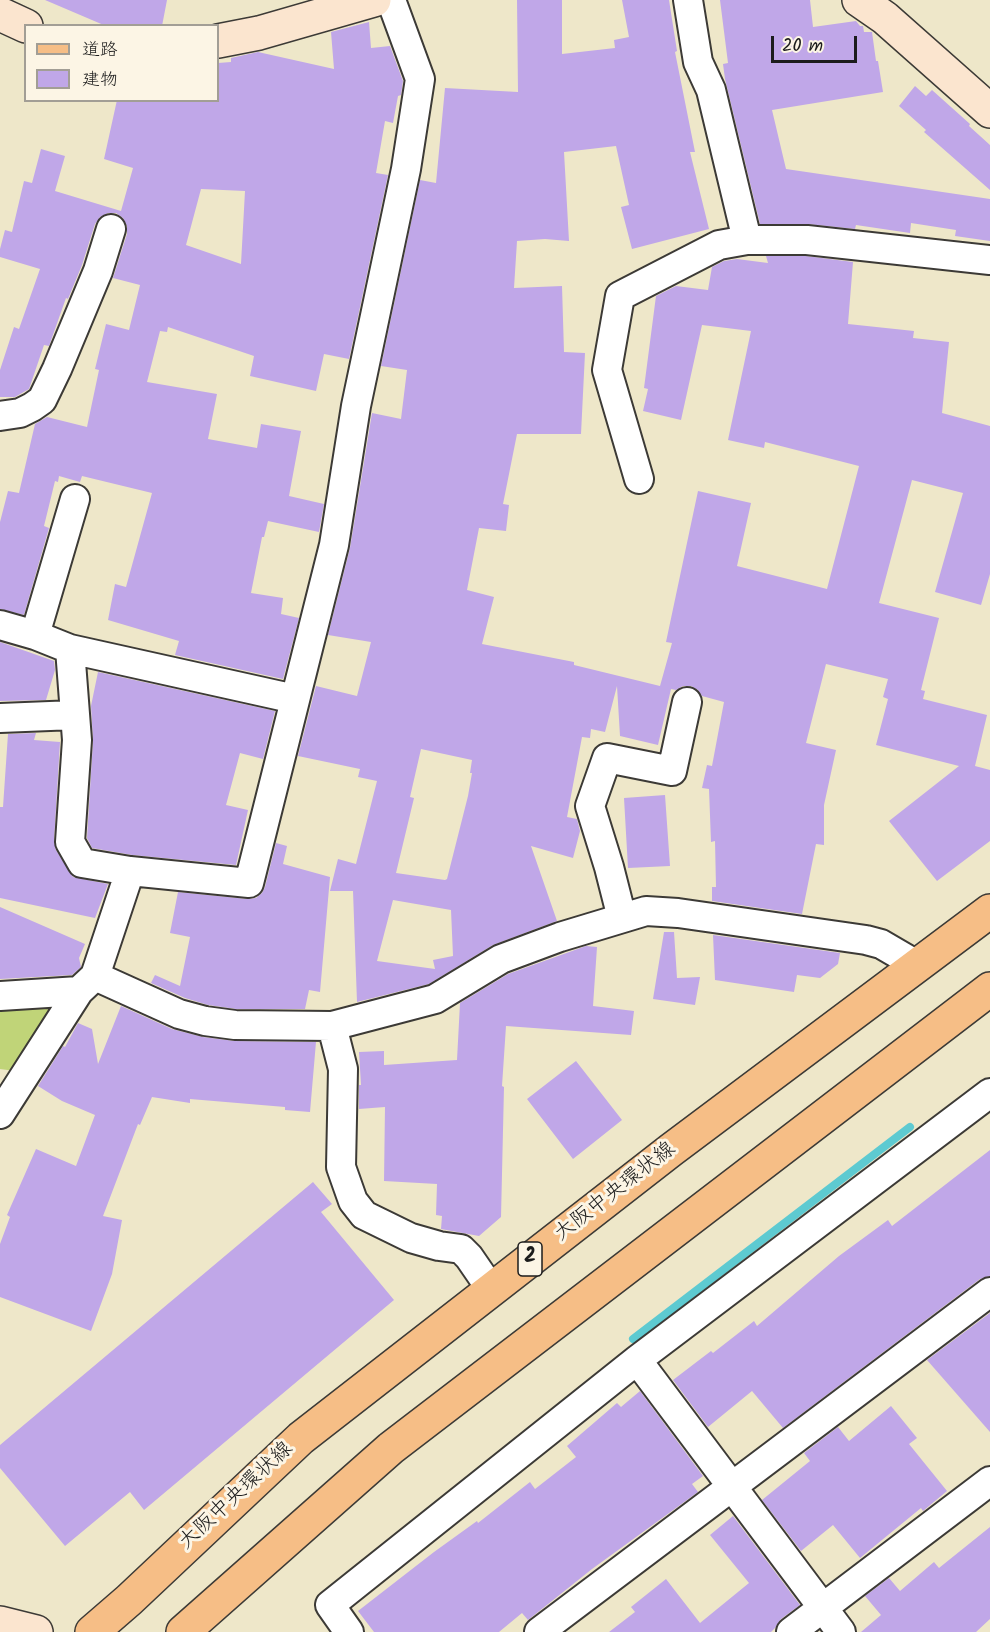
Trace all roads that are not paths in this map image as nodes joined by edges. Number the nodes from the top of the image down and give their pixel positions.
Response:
1 (7, 0) edge
2 (374, 0) edge
3 (391, 0) edge
4 (688, 0) edge
5 (858, 0) edge
6 (0, 14) edge
7 (24, 25) edge
8 (219, 41) edge
9 (990, 111) edge
10 (111, 229) dead end
11 (747, 240) junction
12 (990, 260) edge
13 (0, 416) edge
14 (639, 479) dead end
15 (75, 499) dead end
16 (0, 625) edge
17 (35, 635) junction
18 (70, 649) junction
19 (295, 699) junction
20 (687, 702) dead end
21 (75, 716) junction
22 (0, 718) edge
23 (130, 871) junction
24 (990, 911) edge
25 (622, 918) junction
26 (917, 965) junction
27 (87, 983) junction
28 (990, 989) edge
29 (0, 996) edge
30 (332, 1026) junction
31 (990, 1093) edge
32 (0, 1114) edge
33 (491, 1289) junction
34 (990, 1292) edge
35 (637, 1360) junction
36 (990, 1481) edge
37 (732, 1487) junction
38 (823, 1608) junction
39 (0, 1623) edge
40 (36, 1632) edge
41 (92, 1632) edge
42 (183, 1632) edge
43 (349, 1632) edge
44 (539, 1632) edge
45 (791, 1632) edge
46 (841, 1632) edge

1 - 6 main road
2 - 8 main road
3 - 19 street
4 - 11 street
5 - 9 main road
6 - 7 main road
10 - 13 street
11 - 12 street
11 - 14 street
15 - 17 street
16 - 17 street
17 - 18 street
18 - 19 street
18 - 21 street
19 - 23 street
20 - 25 street
21 - 22 street
21 - 23 street
23 - 27 street
24 - 26 main road, 大阪中央環状線 / 2
25 - 26 street
25 - 30 street
26 - 33 main road, 大阪中央環状線 / 2
27 - 29 street
27 - 30 street
27 - 32 street
28 - 42 main road
30 - 33 street
31 - 35 street
33 - 41 main road, 大阪中央環状線 / 2
34 - 37 street
35 - 37 street
35 - 43 street
36 - 38 street
37 - 38 street
37 - 44 street
38 - 45 street
38 - 46 street
39 - 40 main road

